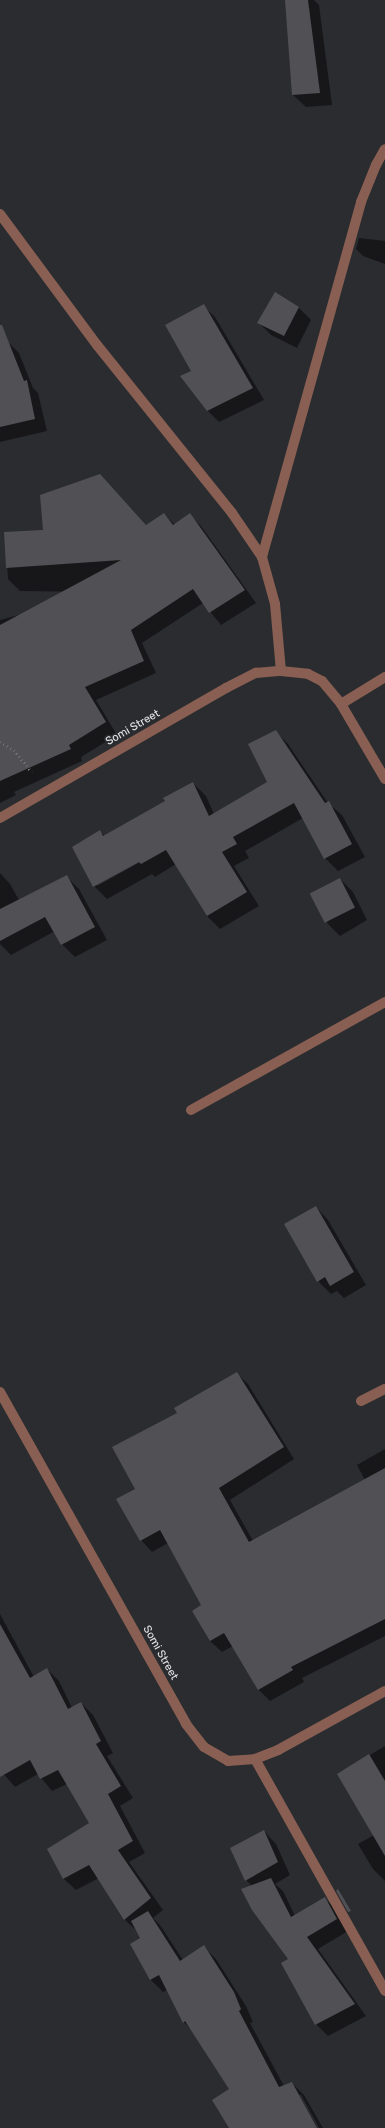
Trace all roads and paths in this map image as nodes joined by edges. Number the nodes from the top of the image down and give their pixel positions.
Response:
1 (385, 149) edge
2 (0, 214) edge
3 (262, 557) junction
4 (281, 671) junction
5 (385, 677) edge
6 (341, 704) junction
7 (0, 742) edge
8 (385, 779) edge
9 (48, 791) junction
10 (0, 818) edge
11 (385, 1002) edge
12 (191, 1110) dead end
13 (385, 1389) edge
14 (0, 1392) edge
15 (361, 1401) dead end
16 (385, 1691) edge
17 (255, 1759) junction
18 (385, 1991) edge

1 - 3 street
2 - 3 street
3 - 4 street
4 - 6 street, Somi Street
4 - 9 street, Somi Street
5 - 6 street
6 - 8 street, Somi Street
7 - 9 path
9 - 10 street, Somi Street
11 - 12 street
13 - 15 street
14 - 17 street, Somi Street
16 - 17 street, Somi Street
17 - 18 street

